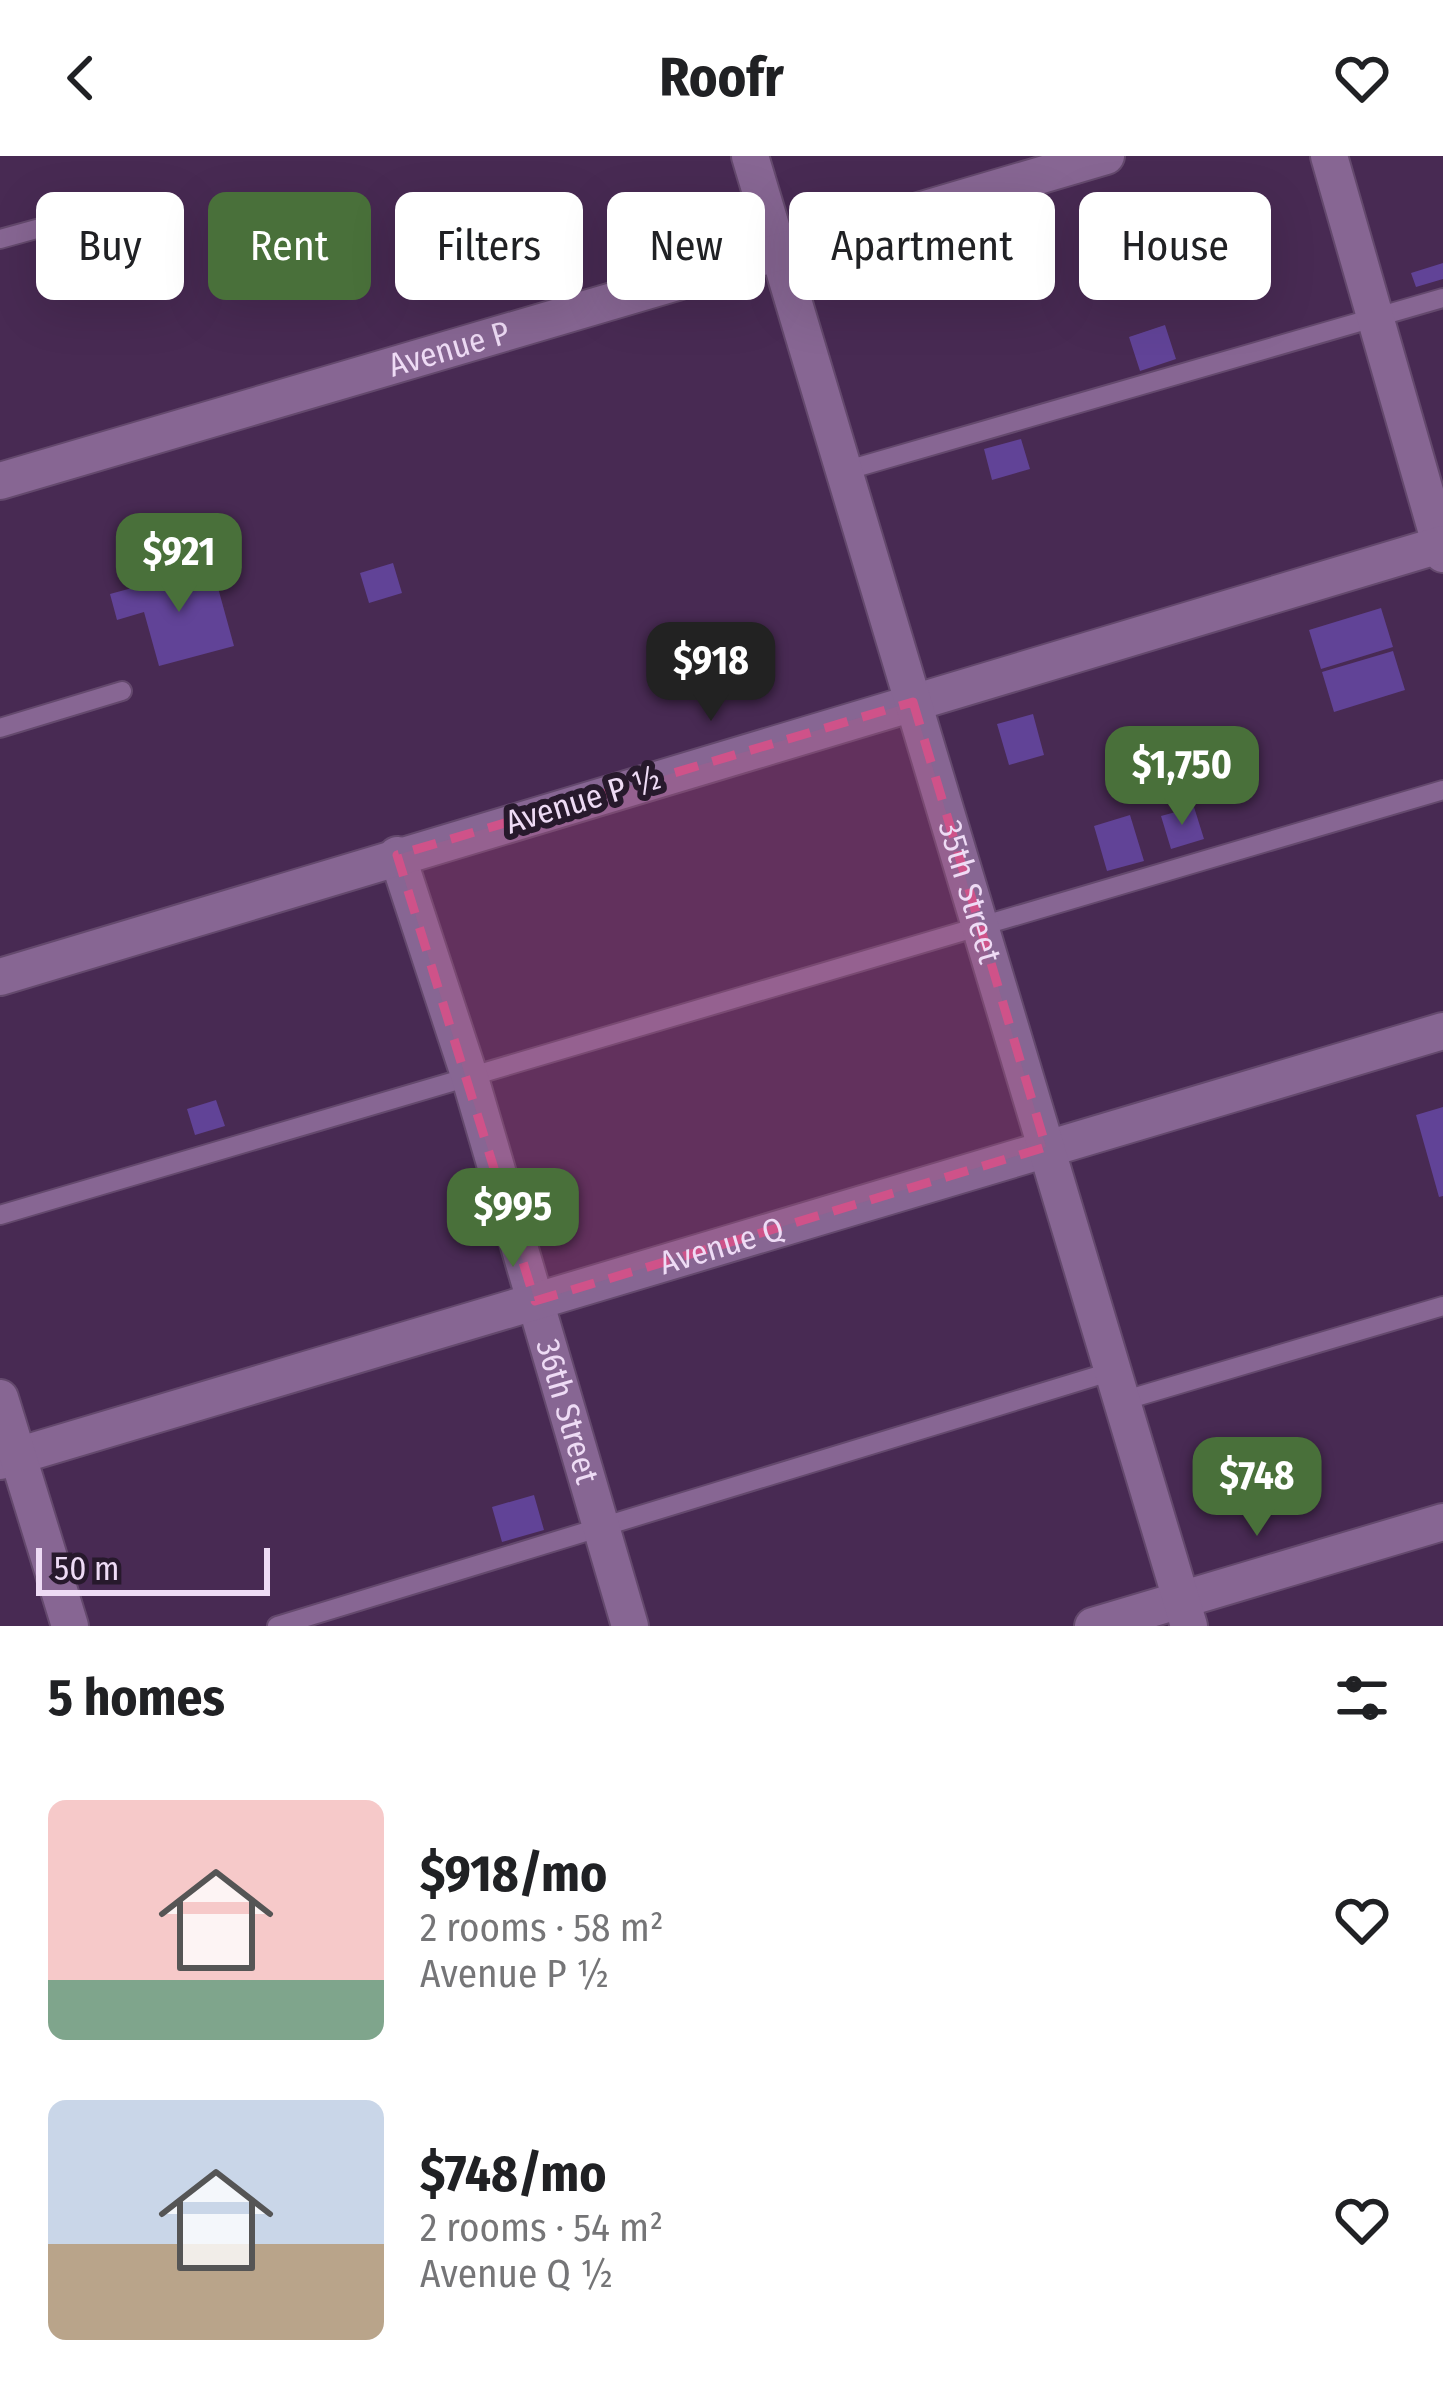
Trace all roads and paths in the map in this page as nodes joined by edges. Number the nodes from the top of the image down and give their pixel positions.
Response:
1 (750, 156) edge
2 (1106, 156) edge
3 (1329, 156) edge
4 (36, 229) edge
5 (0, 239) edge
6 (778, 251) junction
7 (1443, 298) edge
8 (1375, 318) junction
9 (844, 471) junction
10 (0, 481) edge
11 (1442, 547) edge
12 (122, 692) dead end
13 (913, 702) junction
14 (0, 728) edge
15 (1443, 790) edge
16 (398, 855) junction
17 (980, 927) junction
18 (0, 977) edge
19 (1443, 1031) edge
20 (470, 1078) junction
21 (1046, 1147) junction
22 (0, 1216) edge
23 (535, 1301) junction
24 (1443, 1306) edge
25 (1117, 1386) junction
26 (0, 1398) edge
27 (9, 1458) edge
28 (1443, 1522) edge
29 (602, 1530) junction
30 (1185, 1613) edge
31 (70, 1626) edge
32 (277, 1626) edge
33 (631, 1626) edge
34 (1093, 1626) edge

1 - 6 street, 35th Street
2 - 6 street, Avenue P
3 - 8 street
4 - 5 lane
6 - 9 street, 35th Street
6 - 10 street, Avenue P
7 - 8 lane
8 - 9 lane
8 - 11 street
9 - 13 street, 35th Street
11 - 13 street, Avenue P ½
12 - 14 lane
13 - 16 street, Avenue P ½
13 - 17 street, 35th Street
15 - 17 lane
16 - 18 street, Avenue P ½
16 - 20 street, 36th Street
17 - 20 lane
17 - 21 street, 35th Street
19 - 21 street, Avenue Q
20 - 22 lane
20 - 23 street, 36th Street
21 - 23 street, Avenue Q
21 - 25 street, 35th Street
23 - 27 street, Avenue Q
23 - 29 street, 36th Street
24 - 25 lane
25 - 29 lane
25 - 30 street, 35th Street
26 - 27 street
27 - 31 street
28 - 30 street
29 - 32 lane
29 - 33 street, 36th Street
30 - 34 street

